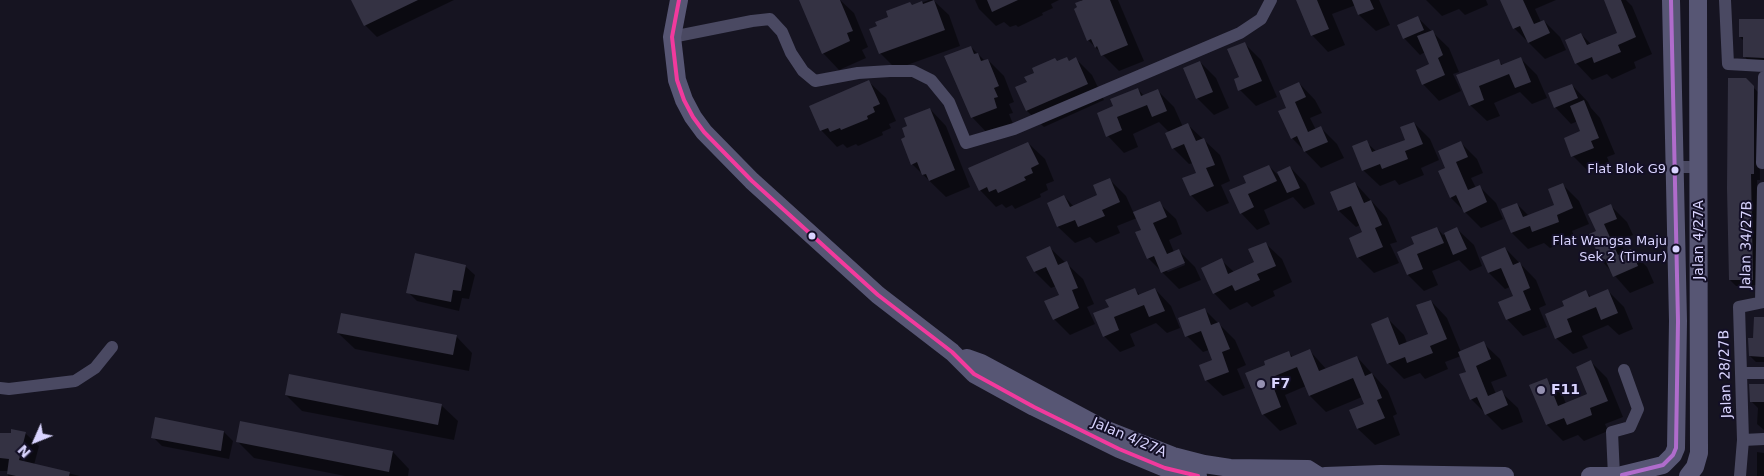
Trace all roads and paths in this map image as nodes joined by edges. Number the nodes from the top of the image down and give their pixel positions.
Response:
1 (679, 0) edge
2 (1271, 0) edge
3 (1698, 0) edge
4 (1725, 0) edge
5 (1668, 1) edge
6 (672, 37) junction
7 (1764, 66) edge
8 (1764, 77) edge
9 (1762, 164) dead end
10 (1675, 167) junction
11 (1698, 167) junction
12 (1763, 188) edge
13 (1763, 302) edge
14 (112, 347) dead end
15 (952, 352) junction
16 (1624, 370) dead end
17 (1741, 373) junction
18 (1764, 373) edge
19 (0, 388) edge
20 (1764, 439) edge
21 (1743, 440) junction
22 (1198, 476) edge
23 (1319, 476) edge
24 (1325, 476) edge
25 (1505, 476) edge
26 (1590, 476) edge
27 (1614, 476) edge
28 (1622, 476) edge
29 (1631, 476) edge
30 (1688, 476) edge
31 (1740, 476) edge

1 - 6 street, Jalan 4/27A
2 - 6 street
3 - 11 street, Jalan 4/27A
4 - 7 street
5 - 10 street, Jalan 4/27A
6 - 15 street, Jalan 4/27A
8 - 9 street
10 - 11 street
10 - 28 street, Jalan 4/27A
11 - 30 street, Jalan 4/27A
12 - 13 street, Jalan 34/27B
13 - 17 street, Jalan 28/27B
14 - 19 street
15 - 22 street, Jalan 4/27A
15 - 23 street, Jalan 4/27A
16 - 27 street
17 - 18 street
17 - 21 street, Jalan 28/27B
20 - 21 street
21 - 31 street, Jalan 28/27B
24 - 25 street
26 - 27 street, Jalan 4/27A
27 - 28 street, Jalan 4/27A
28 - 29 street, Jalan 4/27A

